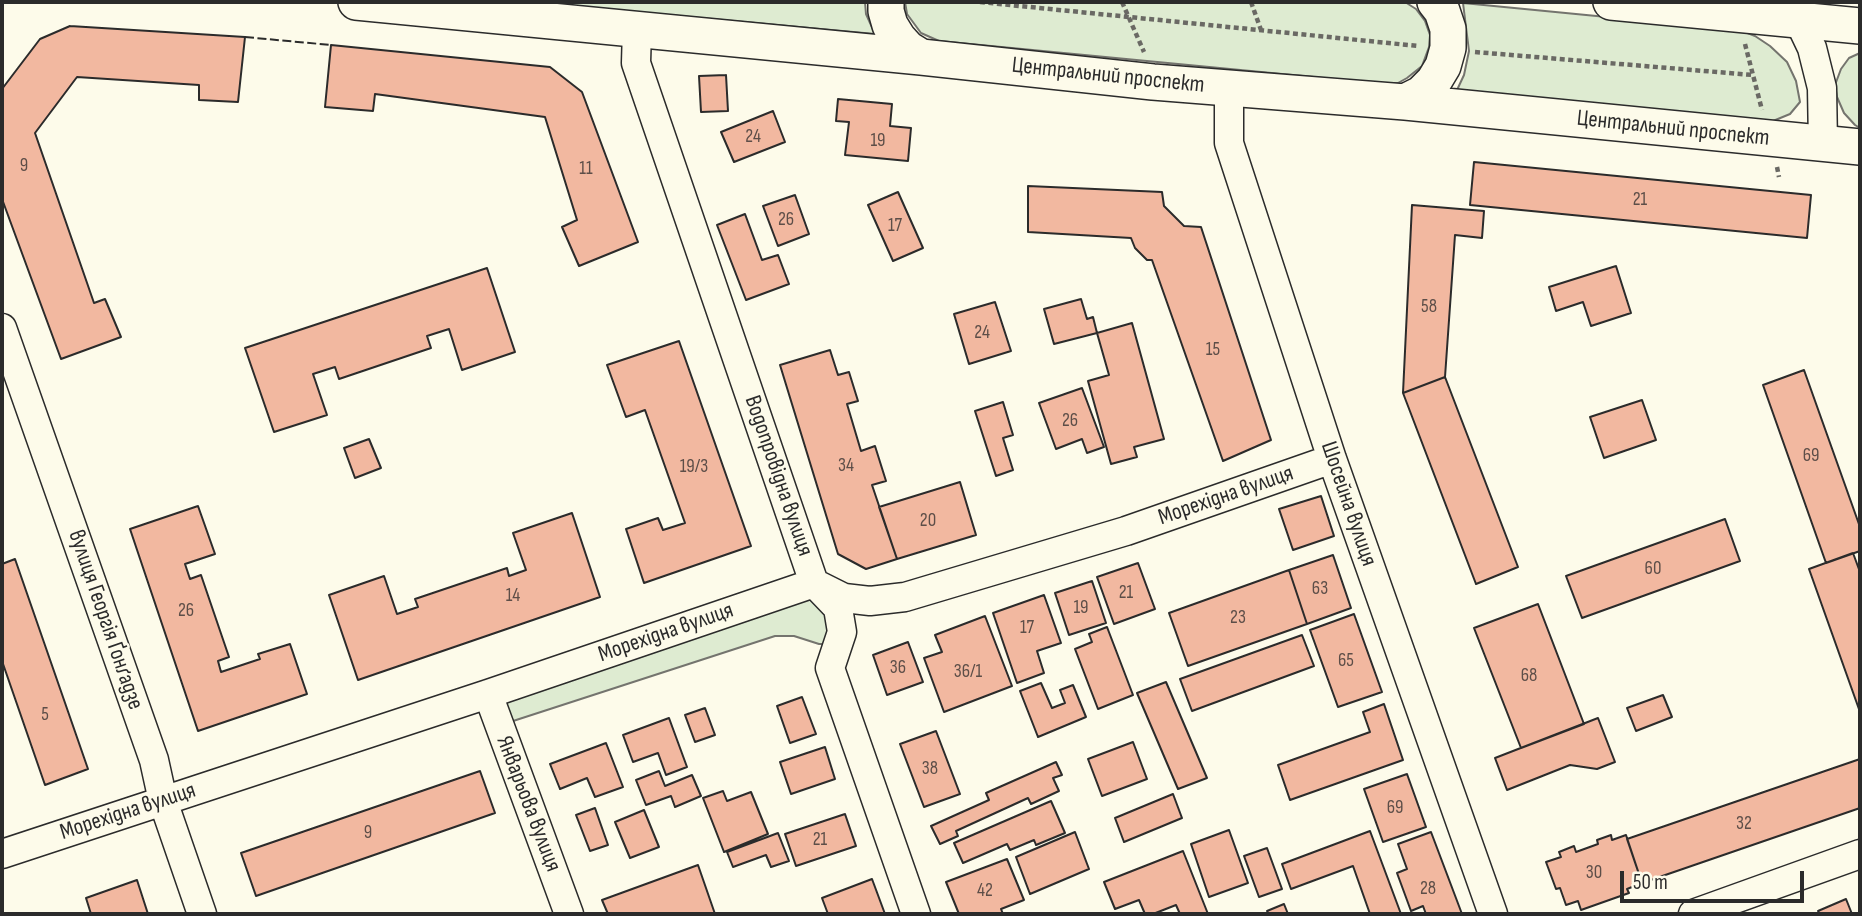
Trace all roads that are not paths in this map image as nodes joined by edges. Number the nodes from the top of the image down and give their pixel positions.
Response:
1 (356, 2) edge
2 (886, 2) edge
3 (1435, 2) edge
4 (1611, 2) edge
5 (1794, 11) edge
6 (1860, 26) edge
7 (637, 30) junction
8 (921, 57) junction
9 (1229, 88) junction
10 (1405, 102) junction
11 (1824, 144) junction
12 (1860, 147) edge
13 (2, 328) edge
14 (1332, 459) junction
15 (814, 583) junction
16 (488, 694) junction
17 (163, 800) junction
18 (1860, 854) edge
19 (2, 855) edge
20 (202, 914) edge
21 (569, 914) edge
22 (916, 914) edge
23 (1493, 914) edge
24 (1693, 914) edge

1 - 7 main road, Центральний проспект
2 - 8 main road
3 - 10 main road
4 - 5 main road
5 - 6 main road
5 - 11 street
7 - 8 main road, Центральний проспект
7 - 15 street, Водопровідна вулиця
8 - 9 main road, Центральний проспект
9 - 10 main road, Центральний проспект
9 - 14 street, Шосейна вулиця
10 - 11 main road, Центральний проспект
11 - 12 main road, Центральний проспект
13 - 17 street, вулиця Георгія Ґонґадзе
14 - 15 street, Морехідна вулиця
14 - 23 street, Шосейна вулиця
15 - 16 street, Морехідна вулиця
15 - 22 street, Водопровідна вулиця
16 - 17 street, Морехідна вулиця
16 - 21 street, Январьова вулиця
17 - 19 street, Морехідна вулиця
17 - 20 street, вулиця Георгія Ґонґадзе
18 - 24 street

